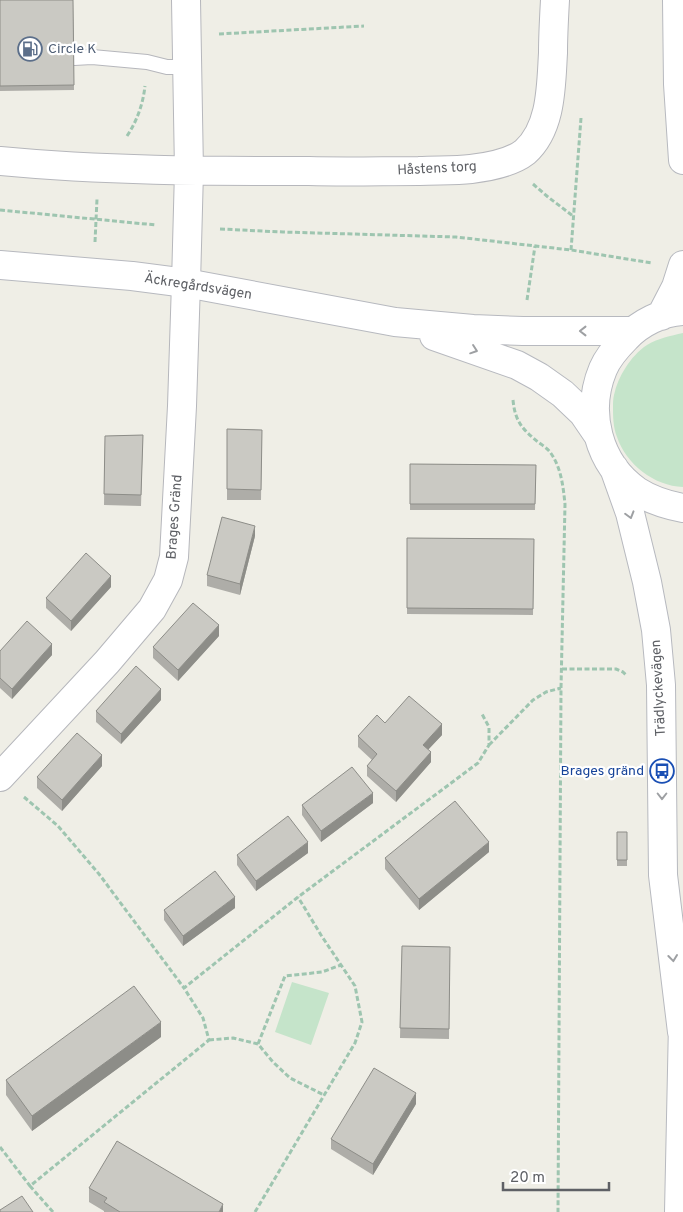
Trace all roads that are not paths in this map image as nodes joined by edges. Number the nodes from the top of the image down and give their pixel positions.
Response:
1 (555, 0) edge
2 (677, 0) edge
3 (184, 1) edge
4 (46, 59) edge
5 (187, 67) junction
6 (683, 160) edge
7 (0, 161) edge
8 (188, 171) junction
9 (0, 266) edge
10 (682, 267) edge
11 (186, 283) junction
12 (672, 313) edge
13 (395, 322) junction
14 (632, 332) junction
15 (598, 435) junction
16 (614, 468) junction
17 (683, 508) edge
18 (0, 777) edge
19 (683, 1028) edge
20 (679, 1212) edge

1 - 8 street, Håstens torg
2 - 6 street
3 - 5 street
4 - 5 lane
5 - 8 street
7 - 8 street, Håstens torg
8 - 11 street
9 - 11 street, Äckregårdsvägen
10 - 12 street
11 - 13 street, Äckregårdsvägen
11 - 18 street, Brages Gränd
12 - 14 street
14 -> 13 street, Äckregårdsvägen
13 -> 15 street, Äckregårdsvägen
14 - 15 street
15 - 16 street
16 - 17 street
16 -> 19 street, Trädlyckevägen
19 - 20 street, Trädlyckevägen

